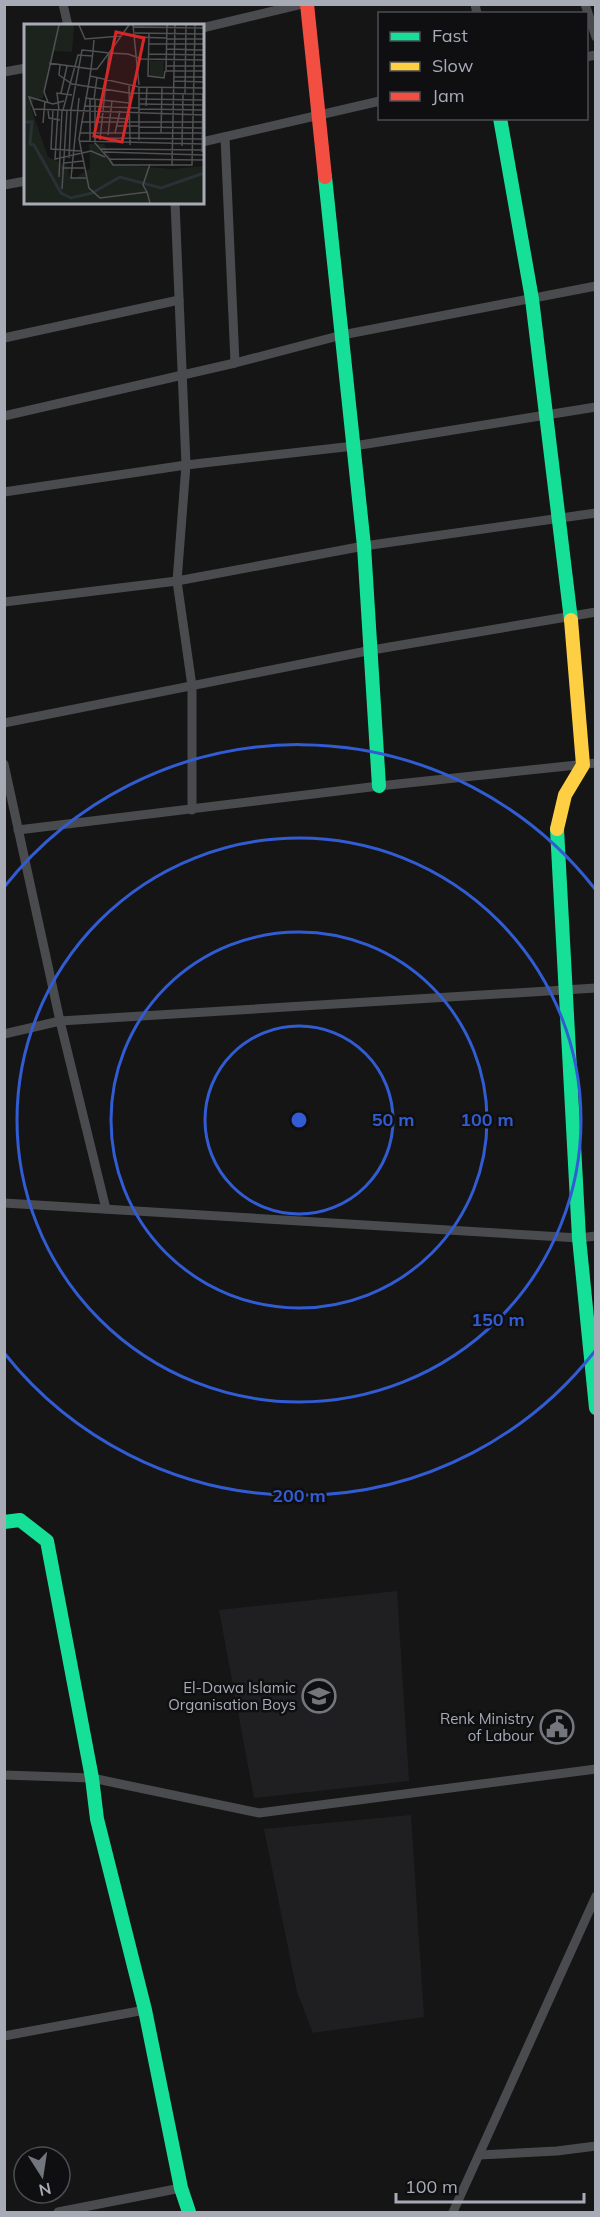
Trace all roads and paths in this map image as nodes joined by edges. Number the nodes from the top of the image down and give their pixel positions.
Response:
1 (63, 4) edge
2 (302, 4) edge
3 (307, 4) edge
4 (588, 13) edge
5 (68, 24) edge
6 (204, 28) edge
7 (596, 37) edge
8 (24, 68) edge
9 (4, 72) edge
10 (378, 101) edge
11 (319, 114) junction
12 (500, 120) edge
13 (225, 137) junction
14 (204, 142) edge
15 (24, 181) edge
16 (4, 185) edge
17 (175, 204) edge
18 (596, 286) edge
19 (532, 299) junction
20 (179, 300) junction
21 (342, 335) junction
22 (4, 338) edge
23 (236, 363) junction
24 (182, 374) junction
25 (596, 407) edge
26 (547, 413) junction
27 (4, 416) edge
28 (354, 446) junction
29 (186, 465) junction
30 (4, 492) edge
31 (596, 513) edge
32 (560, 519) junction
33 (364, 546) junction
34 (177, 581) junction
35 (4, 602) edge
36 (596, 612) edge
37 (571, 616) junction
38 (372, 650) junction
39 (192, 687) junction
40 (4, 723) edge
41 (589, 764) edge
42 (4, 765) edge
43 (380, 786) junction
44 (192, 810) junction
45 (18, 830) junction
46 (596, 988) edge
47 (564, 989) junction
48 (60, 1021) junction
49 (4, 1034) edge
50 (4, 1203) edge
51 (106, 1209) junction
52 (596, 1236) edge
53 (579, 1238) junction
54 (596, 1408) edge
55 (4, 1522) edge
56 (596, 1769) edge
57 (4, 1775) edge
58 (92, 1778) junction
59 (596, 1896) edge
60 (145, 2010) junction
61 (4, 2036) edge
62 (596, 2146) edge
63 (479, 2155) junction
64 (181, 2188) junction
65 (58, 2212) edge
66 (189, 2212) edge
67 (453, 2212) edge

1 - 5 street
2 - 6 street
3 - 11 street
4 - 7 street
8 - 9 street
10 - 11 street
11 - 13 street
11 - 21 street
12 - 19 street
13 - 14 street
13 - 23 street
15 - 16 street
17 - 20 street
18 - 19 street
19 - 21 street
19 - 26 street
20 - 22 street
20 - 24 street
21 - 23 street
21 - 28 street
23 - 24 street
24 - 27 street
24 - 29 street
25 - 26 street
26 - 28 street
26 - 32 street
28 - 29 street
28 - 33 street
29 - 30 street
29 - 34 street
31 - 32 street
32 - 33 street
32 - 37 street
33 - 34 street
33 - 38 street
34 - 35 street
34 - 39 street
36 - 37 street
37 - 38 street
37 - 41 street
38 - 39 street
38 - 43 street
39 - 40 street
39 - 44 street
41 - 43 street
41 - 47 street
42 - 45 street
43 - 44 street
44 - 45 street
45 - 48 street
46 - 47 street
47 - 48 street
47 - 53 street
48 - 49 street
48 - 51 street
50 - 51 street
51 - 53 street
52 - 53 street
53 - 54 street
55 - 58 street
56 - 58 street
57 - 58 street
58 - 60 street
59 - 63 street
60 - 61 street
60 - 64 street
62 - 63 street
63 - 67 street
64 - 65 street
64 - 66 street

